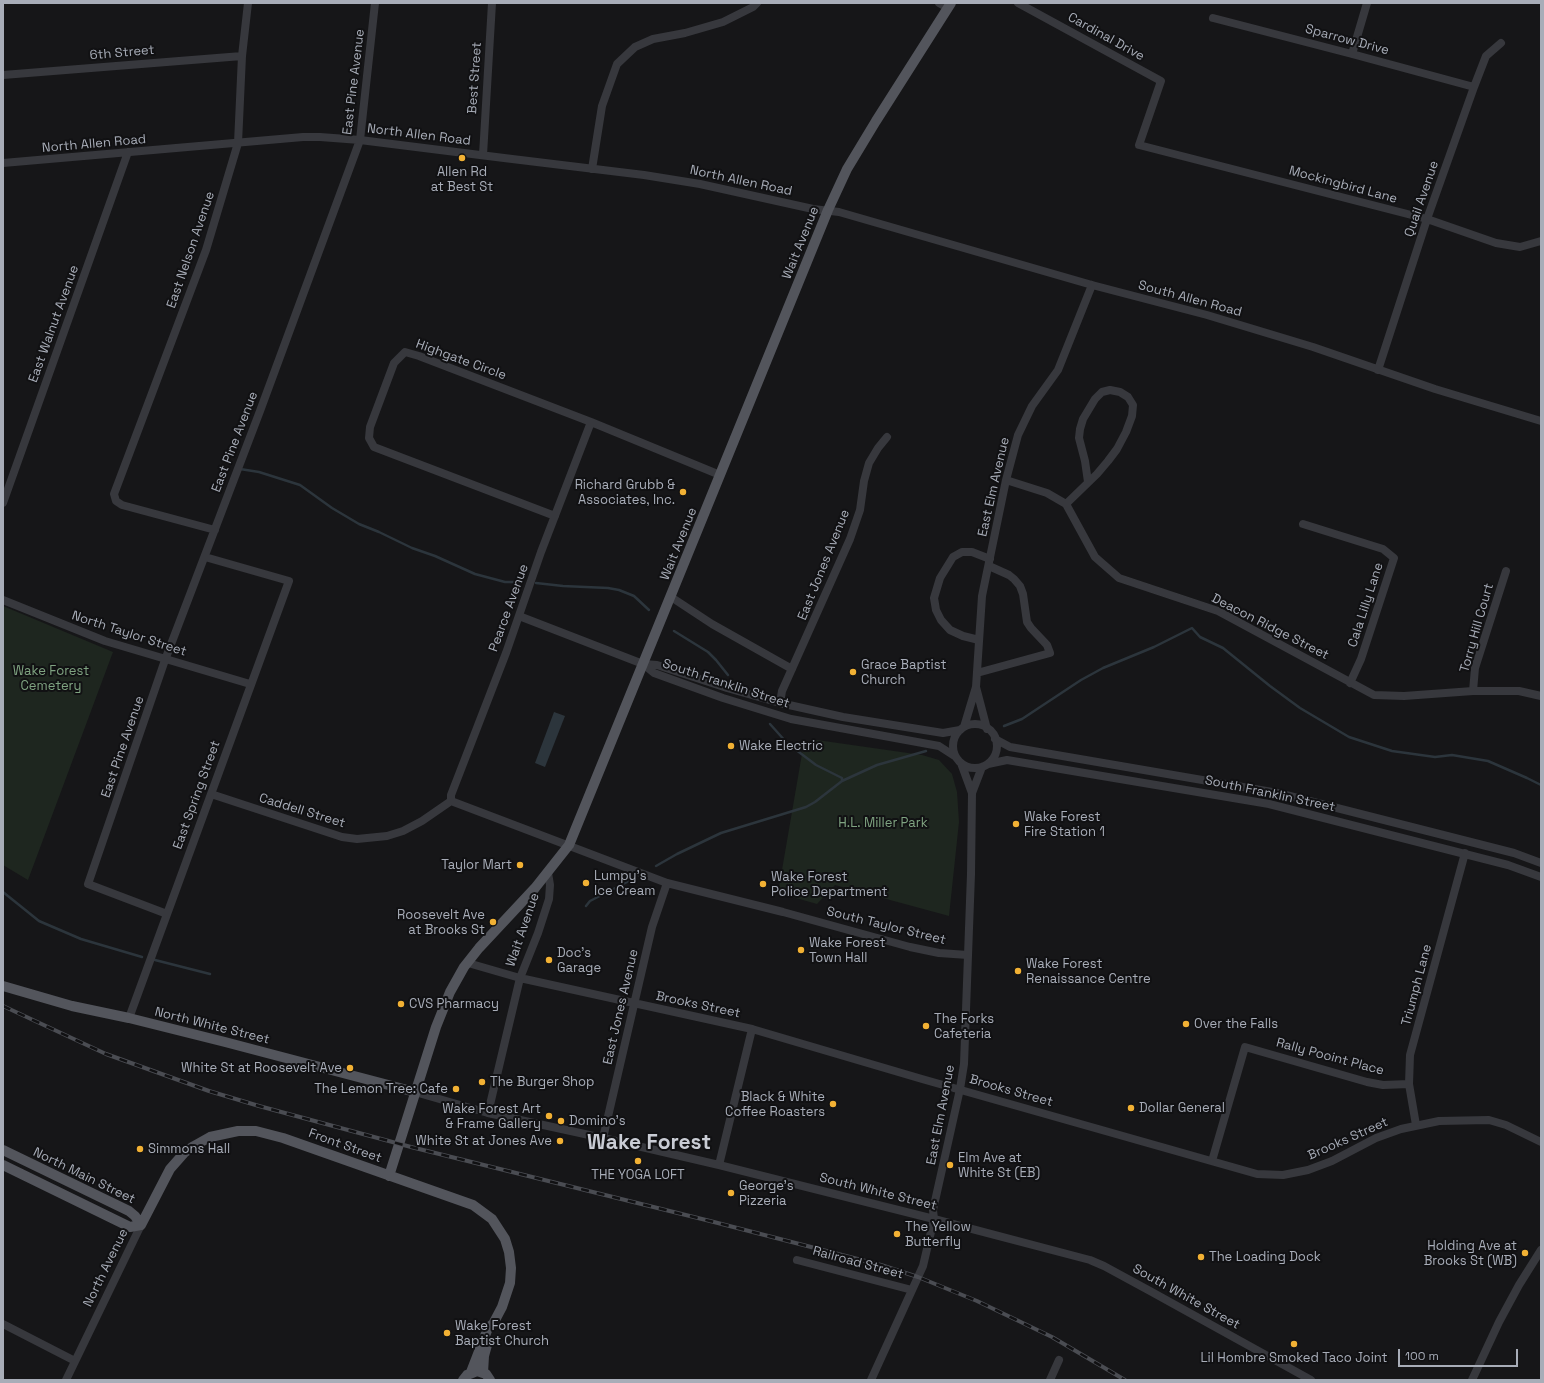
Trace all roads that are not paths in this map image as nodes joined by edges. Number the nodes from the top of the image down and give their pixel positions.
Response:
1 (248, 3) edge
2 (375, 3) edge
3 (492, 3) edge
4 (757, 3) edge
5 (1018, 3) edge
6 (1367, 3) edge
7 (946, 5) edge
8 (1213, 18) dead end
9 (1502, 43) dead end
10 (1352, 54) junction
11 (242, 56) junction
12 (3, 75) edge
13 (1474, 87) junction
14 (360, 140) junction
15 (238, 143) junction
16 (1139, 144) joint
17 (128, 152) junction
18 (483, 155) junction
19 (3, 163) edge
20 (592, 169) junction
21 (828, 210) junction
22 (1427, 219) junction
23 (1541, 241) edge
24 (1092, 285) junction
25 (1378, 370) junction
26 (1541, 420) edge
27 (591, 422) junction
28 (887, 437) dead end
29 (720, 475) junction
30 (1006, 480) junction
31 (1088, 482) junction
32 (3, 503) edge
33 (1066, 504) junction
34 (555, 516) junction
35 (1304, 524) dead end
36 (215, 530) junction
37 (205, 557) junction
38 (990, 563) junction
39 (1506, 571) dead end
40 (671, 598) junction
41 (3, 600) edge
42 (519, 616) junction
43 (979, 640) junction
44 (166, 660) junction
45 (643, 664) junction
46 (792, 669) junction
47 (977, 673) junction
48 (1350, 682) junction
49 (250, 684) junction
50 (976, 687) junction
51 (1473, 692) junction
52 (1541, 696) edge
53 (780, 703) junction
54 (987, 728) junction
55 (962, 729) junction
56 (995, 739) junction
57 (958, 760) junction
58 (985, 765) junction
59 (972, 793) junction
60 (211, 794) junction
61 (451, 801) junction
62 (569, 845) junction
63 (1465, 853) junction
64 (1541, 863) edge
65 (548, 873) junction
66 (1541, 877) edge
67 (667, 883) junction
68 (167, 914) junction
69 (968, 954) junction
70 (468, 963) junction
71 (520, 978) junction
72 (3, 986) edge
73 (635, 1003) junction
74 (129, 1018) junction
75 (752, 1029) junction
76 (1409, 1084) junction
77 (960, 1089) junction
78 (415, 1092) junction
79 (488, 1114) junction
80 (1416, 1125) junction
81 (603, 1138) junction
82 (1541, 1142) edge
83 (3, 1150) edge
84 (1212, 1161) junction
85 (3, 1165) edge
86 (720, 1165) junction
87 (170, 1169) joint
88 (389, 1176) junction
89 (934, 1219) junction
90 (141, 1225) junction
91 (1541, 1250) edge
92 (797, 1260) dead end
93 (912, 1290) junction
94 (3, 1324) edge
95 (493, 1324) junction
96 (1059, 1360) dead end
97 (75, 1361) junction
98 (471, 1372) junction
99 (486, 1376) edge
100 (66, 1380) edge
101 (463, 1380) edge
102 (871, 1380) edge
103 (1050, 1380) edge
104 (1311, 1380) edge
105 (1472, 1380) edge

1 - 11 street, East Nelson Avenue
2 - 14 street, East Pine Avenue
3 - 18 street, Best Street
4 - 20 street
5 - 16 street, Cardinal Drive
6 - 10 street
7 - 21 main road, Wait Avenue
8 - 10 street, Sparrow Drive
9 - 13 street, Quail Avenue
10 - 13 street, Sparrow Drive
11 - 12 street, 6th Street
11 - 15 street, East Nelson Avenue
13 - 22 street, Quail Avenue
14 - 15 street, North Allen Road
14 - 18 street, North Allen Road
14 - 36 street, East Pine Avenue
15 - 17 street, North Allen Road
15 - 36 street, East Nelson Avenue
16 - 22 street, Mockingbird Lane
17 - 19 street, North Allen Road
17 - 32 street, East Walnut Avenue
18 - 20 street, North Allen Road
20 - 21 street, North Allen Road
21 - 24 street, South Allen Road
21 - 29 main road, Wait Avenue
22 - 23 street, Mockingbird Lane
22 - 25 street, Quail Avenue
24 - 25 street, South Allen Road
24 - 30 street, East Elm Avenue
25 - 26 street, South Allen Road
27 - 29 street, Highgate Circle
27 - 34 street, Pearce Avenue
27 - 34 street, Highgate Circle
28 - 46 street, East Jones Avenue
29 - 40 main road, Wait Avenue
30 - 33 street
30 - 38 street, East Elm Avenue
31 - 31 street
31 - 33 street
33 - 48 street, Deacon Ridge Street
34 - 42 street, Pearce Avenue
35 - 48 street, Cala Lilly Lane
36 - 37 street, East Pine Avenue
37 - 44 street, East Pine Avenue
37 - 49 street, East Spring Street
38 - 43 street, East Elm Avenue
38 - 43 street
38 - 47 street
39 - 51 street, Torry Hill Court
40 - 45 main road, Wait Avenue
40 - 46 street
41 - 44 street, North Taylor Street
42 - 45 street
42 - 61 street, Pearce Avenue
43 - 47 street, East Elm Avenue
44 - 49 street, North Taylor Street
44 - 68 street, East Pine Avenue
45 - 53 street, South Franklin Street
45 - 57 street, South Franklin Street
45 - 62 main road, Wait Avenue
46 - 53 street, East Jones Avenue
47 - 50 street, East Elm Avenue
48 - 51 street, Deacon Ridge Street
49 - 60 street, East Spring Street
50 - 54 street, East Elm Avenue
50 - 55 street, East Elm Avenue
51 - 52 street, Deacon Ridge Street
53 - 55 street, South Franklin Street
54 - 55 street
54 - 56 street
55 - 57 street
56 - 58 street
56 - 64 street, South Franklin Street
57 - 58 street
57 - 59 street, East Elm Avenue
58 - 59 street, East Elm Avenue
58 - 63 street, South Franklin Street
59 - 69 street, East Elm Avenue
60 - 61 street, Caddell Street
60 - 68 street, East Spring Street
61 - 62 street
62 - 65 main road, Wait Avenue
62 - 67 street, South Taylor Street
63 - 66 street, South Franklin Street
63 - 76 street, Triumph Lane
65 - 70 main road
65 - 71 street, Wait Avenue
67 - 69 street, South Taylor Street
67 - 73 street, East Jones Avenue
68 - 74 street, East Spring Street
69 - 77 street, East Elm Avenue
70 - 71 street, Brooks Street
70 - 78 main road
71 - 73 street, Brooks Street
71 - 79 street, Wait Avenue
72 - 74 main road, North White Street
73 - 75 street, Brooks Street
73 - 81 street, East Jones Avenue
74 - 78 main road, North White Street
75 - 77 street, Brooks Street
75 - 86 street
76 - 80 street, Triumph Lane
76 - 84 street, Rally Pooint Place
77 - 84 street, Brooks Street
77 - 89 street, East Elm Avenue
78 - 79 street, South White Street
78 - 88 main road
79 - 81 street, South White Street
80 - 82 street, Brooks Street
80 - 84 street, Brooks Street
81 - 86 street, South White Street
83 - 90 main road, North Main Street
85 - 90 main road, North Main Street
86 - 89 street, South White Street
87 - 88 main road, Front Street
87 - 90 main road, North Avenue
88 - 95 main road, Front Street
89 - 93 street, East Elm Avenue
89 - 104 street, South White Street
90 - 97 street, North Avenue
91 - 105 street
92 - 93 street, Railroad Street
93 - 102 street, East Elm Avenue
94 - 97 street
95 - 98 main road
95 - 99 main road
96 - 103 street
97 - 100 street, North Avenue
98 - 99 main road
98 - 101 main road

